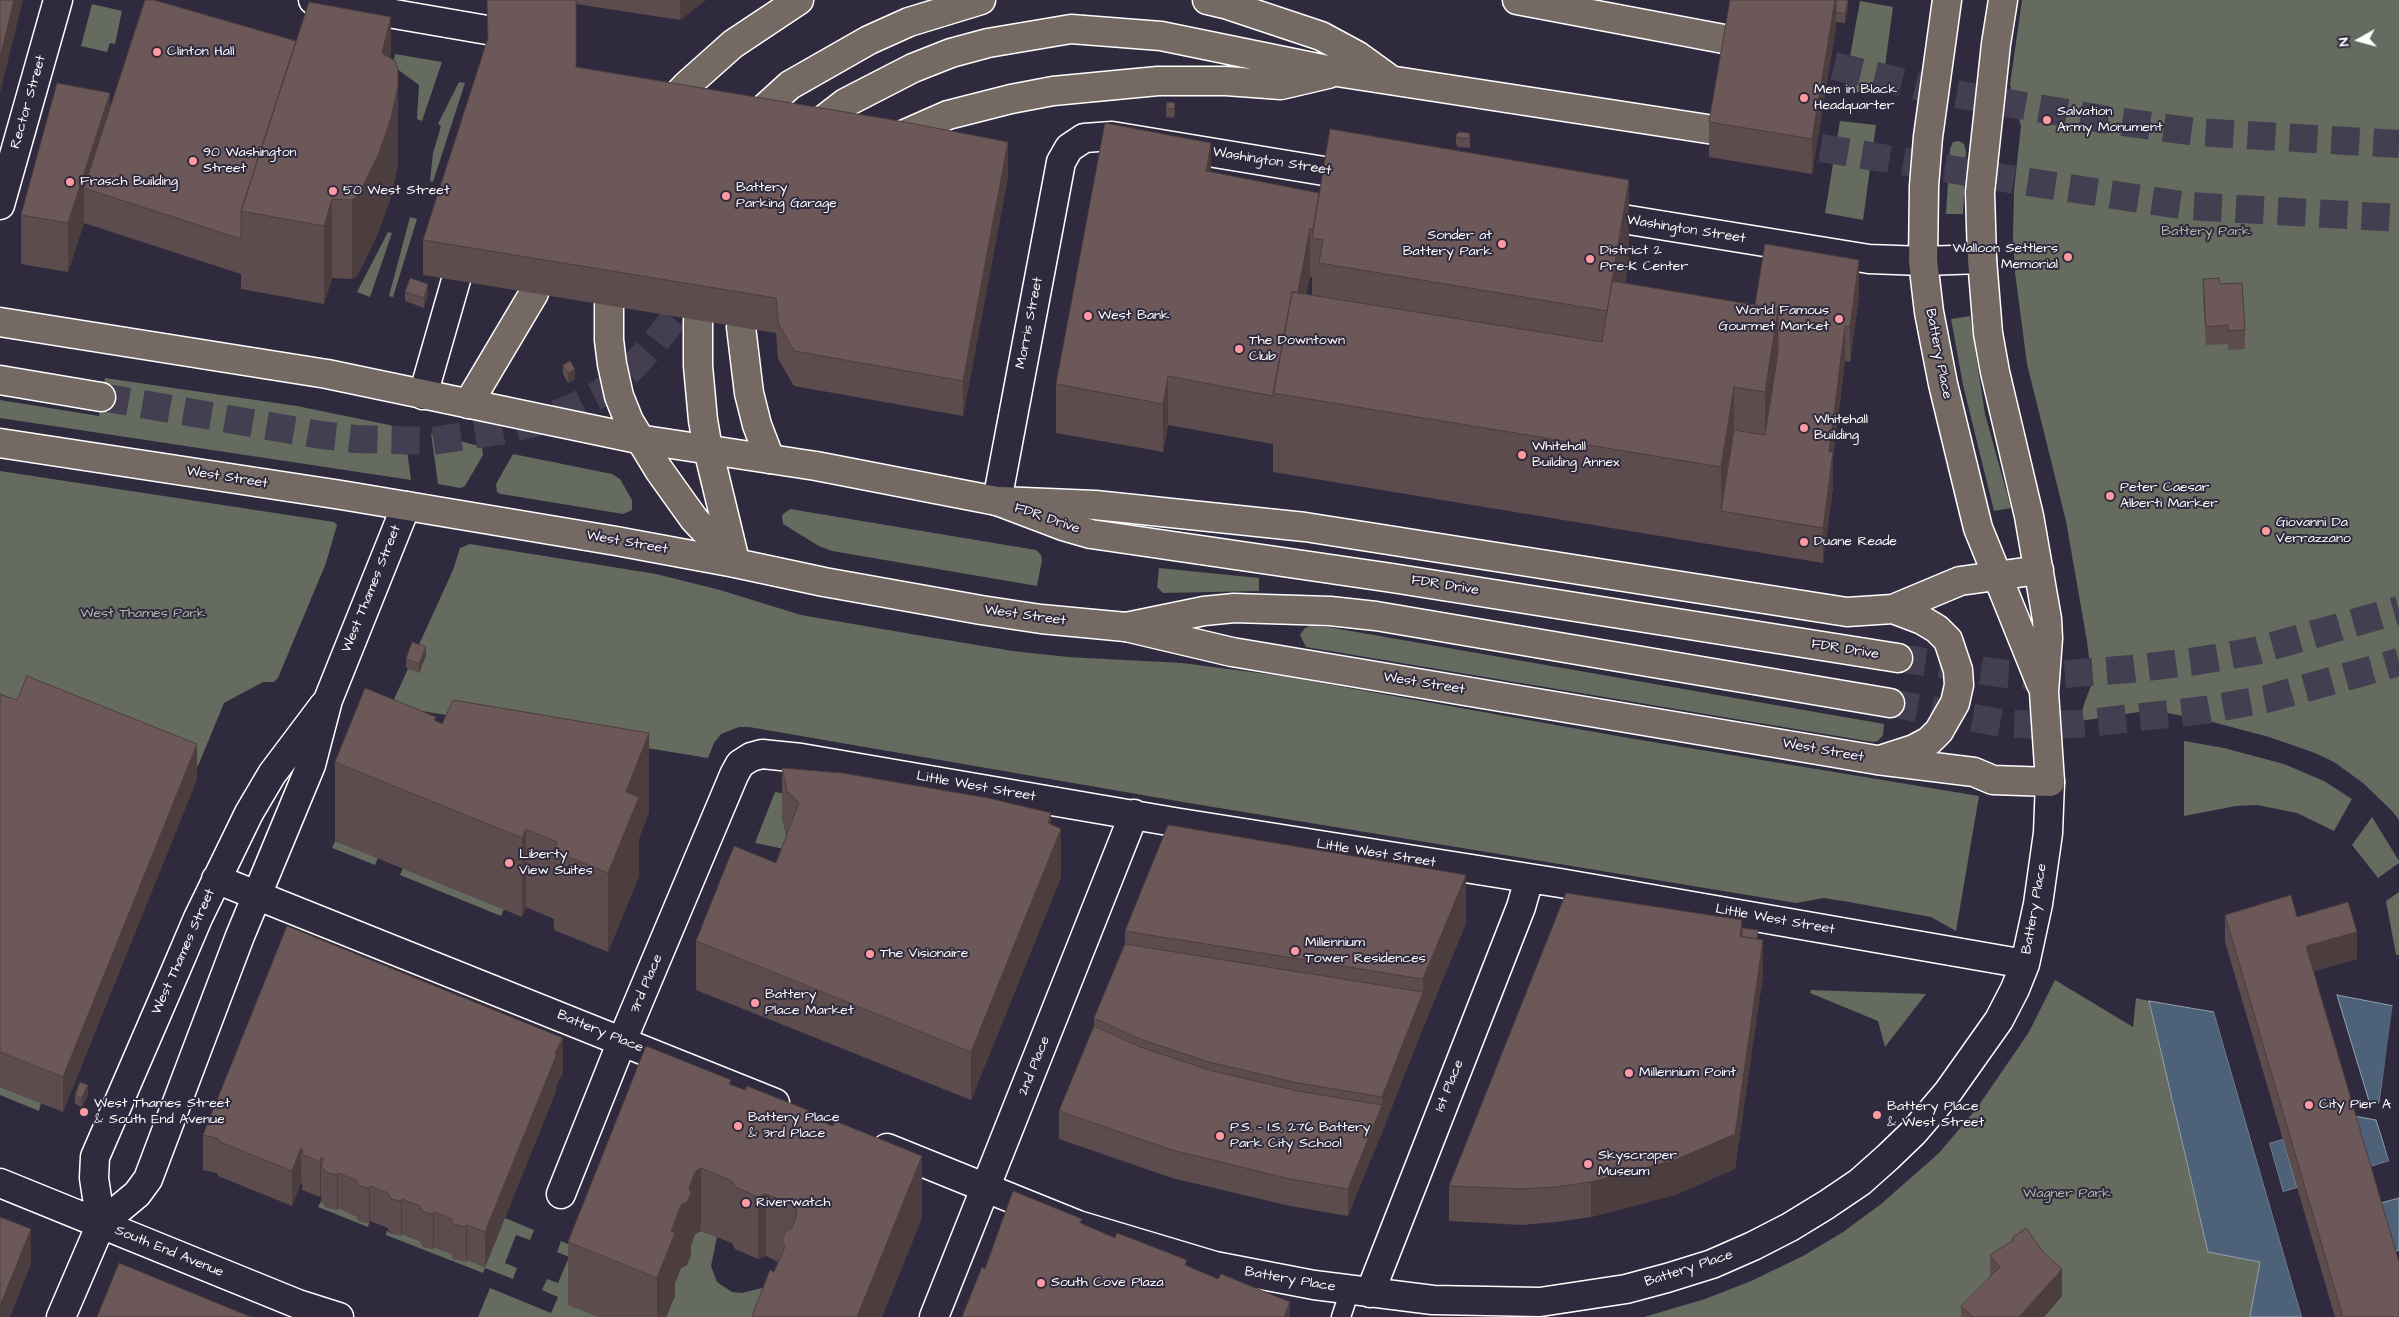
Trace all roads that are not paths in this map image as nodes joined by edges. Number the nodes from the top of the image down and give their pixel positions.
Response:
1 (58, 0) edge
2 (313, 0) edge
3 (799, 0) edge
4 (981, 0) edge
5 (1207, 0) edge
6 (1517, 0) edge
7 (1947, 0) edge
8 (2003, 0) edge
9 (487, 30) edge
10 (1729, 40) edge
11 (1337, 72) junction
12 (1392, 80) junction
13 (658, 116) edge
14 (742, 130) edge
15 (1714, 130) edge
16 (798, 139) edge
17 (1069, 148) joint
18 (870, 152) edge
19 (1380, 180) edge
20 (0, 205) edge
21 (1566, 210) edge
22 (1982, 259) junction
23 (1923, 261) junction
24 (456, 280) dead end
25 (534, 293) dead end
26 (609, 306) dead end
27 (698, 320) dead end
28 (0, 322) edge
29 (741, 327) dead end
30 (0, 380) edge
31 (423, 396) junction
32 (101, 397) tunnel mouth
33 (468, 404) junction
34 (638, 439) junction
35 (0, 443) edge
36 (708, 449) junction
37 (770, 459) junction
38 (996, 501) junction
39 (406, 506) junction
40 (735, 562) junction
41 (2039, 570) junction
42 (1996, 576) junction
43 (1893, 609) junction
44 (1126, 628) junction
45 (1898, 658) tunnel mouth
46 (2044, 692) junction
47 (328, 700) junction
48 (1890, 703) tunnel mouth
49 (1877, 760) junction
50 (734, 775) joint
51 (2050, 782) junction
52 (1134, 814) junction
53 (216, 879) junction
54 (1529, 879) junction
55 (257, 895) junction
56 (2026, 964) junction
57 (622, 1041) junction
58 (800, 1113) edge
59 (862, 1138) edge
60 (0, 1183) edge
61 (986, 1189) junction
62 (561, 1194) dead end
63 (101, 1224) junction
64 (1360, 1292) junction
65 (62, 1317) edge
66 (339, 1317) edge
67 (934, 1317) edge
68 (1341, 1317) edge

1 - 20 street, Rector Street
2 - 9 street
3 - 13 main road
4 - 14 main road
5 - 12 main road
6 - 10 main road
7 - 23 main road, Battery Place
8 - 22 main road, Battery Place
11 - 12 main road
11 - 16 main road
11 - 18 main road
12 - 15 main road
17 - 19 street, Washington Street
17 - 38 street, Morris Street
21 - 23 street, Washington Street
22 - 23 street, Washington Street
22 - 41 main road, Battery Place
23 - 42 main road, Battery Place
24 - 31 street
25 - 33 main road
26 - 34 main road
27 - 36 main road
28 - 31 main road
29 - 37 main road
30 - 32 main road
31 - 33 main road
33 - 34 main road
34 - 36 main road
34 - 40 main road
35 - 39 main road, West Street
36 - 37 main road
36 - 40 main road
37 - 38 main road
38 - 43 main road
38 - 45 main road, FDR Drive
39 - 40 main road, West Street
39 - 47 street, West Thames Street
40 - 44 main road, West Street
41 - 42 main road
41 - 46 main road, Battery Place
42 - 43 main road
42 - 46 main road, Battery Place
43 - 49 main road
44 - 48 main road
44 - 49 main road, West Street
46 - 51 main road, Battery Place
47 - 53 street, West Thames Street
47 - 55 street, West Thames Street
49 - 51 main road, West Street
50 - 52 street, Little West Street
50 - 57 street, 3rd Place
51 - 56 street, Battery Place
52 - 54 street, Little West Street
52 - 61 street, 2nd Place
53 - 55 street, Battery Place
53 - 63 street, West Thames Street
54 - 56 street, Little West Street
54 - 64 street, 1st Place
55 - 57 street, Battery Place
55 - 63 street, West Thames Street
56 - 64 street, Battery Place
57 - 58 street, Battery Place
57 - 62 street, 3rd Place
59 - 61 street, Battery Place
60 - 63 street, South End Avenue
61 - 64 street, Battery Place
61 - 67 street, 2nd Place
63 - 65 street, West Thames Street
63 - 66 street, South End Avenue
64 - 68 lane, 1st Place

